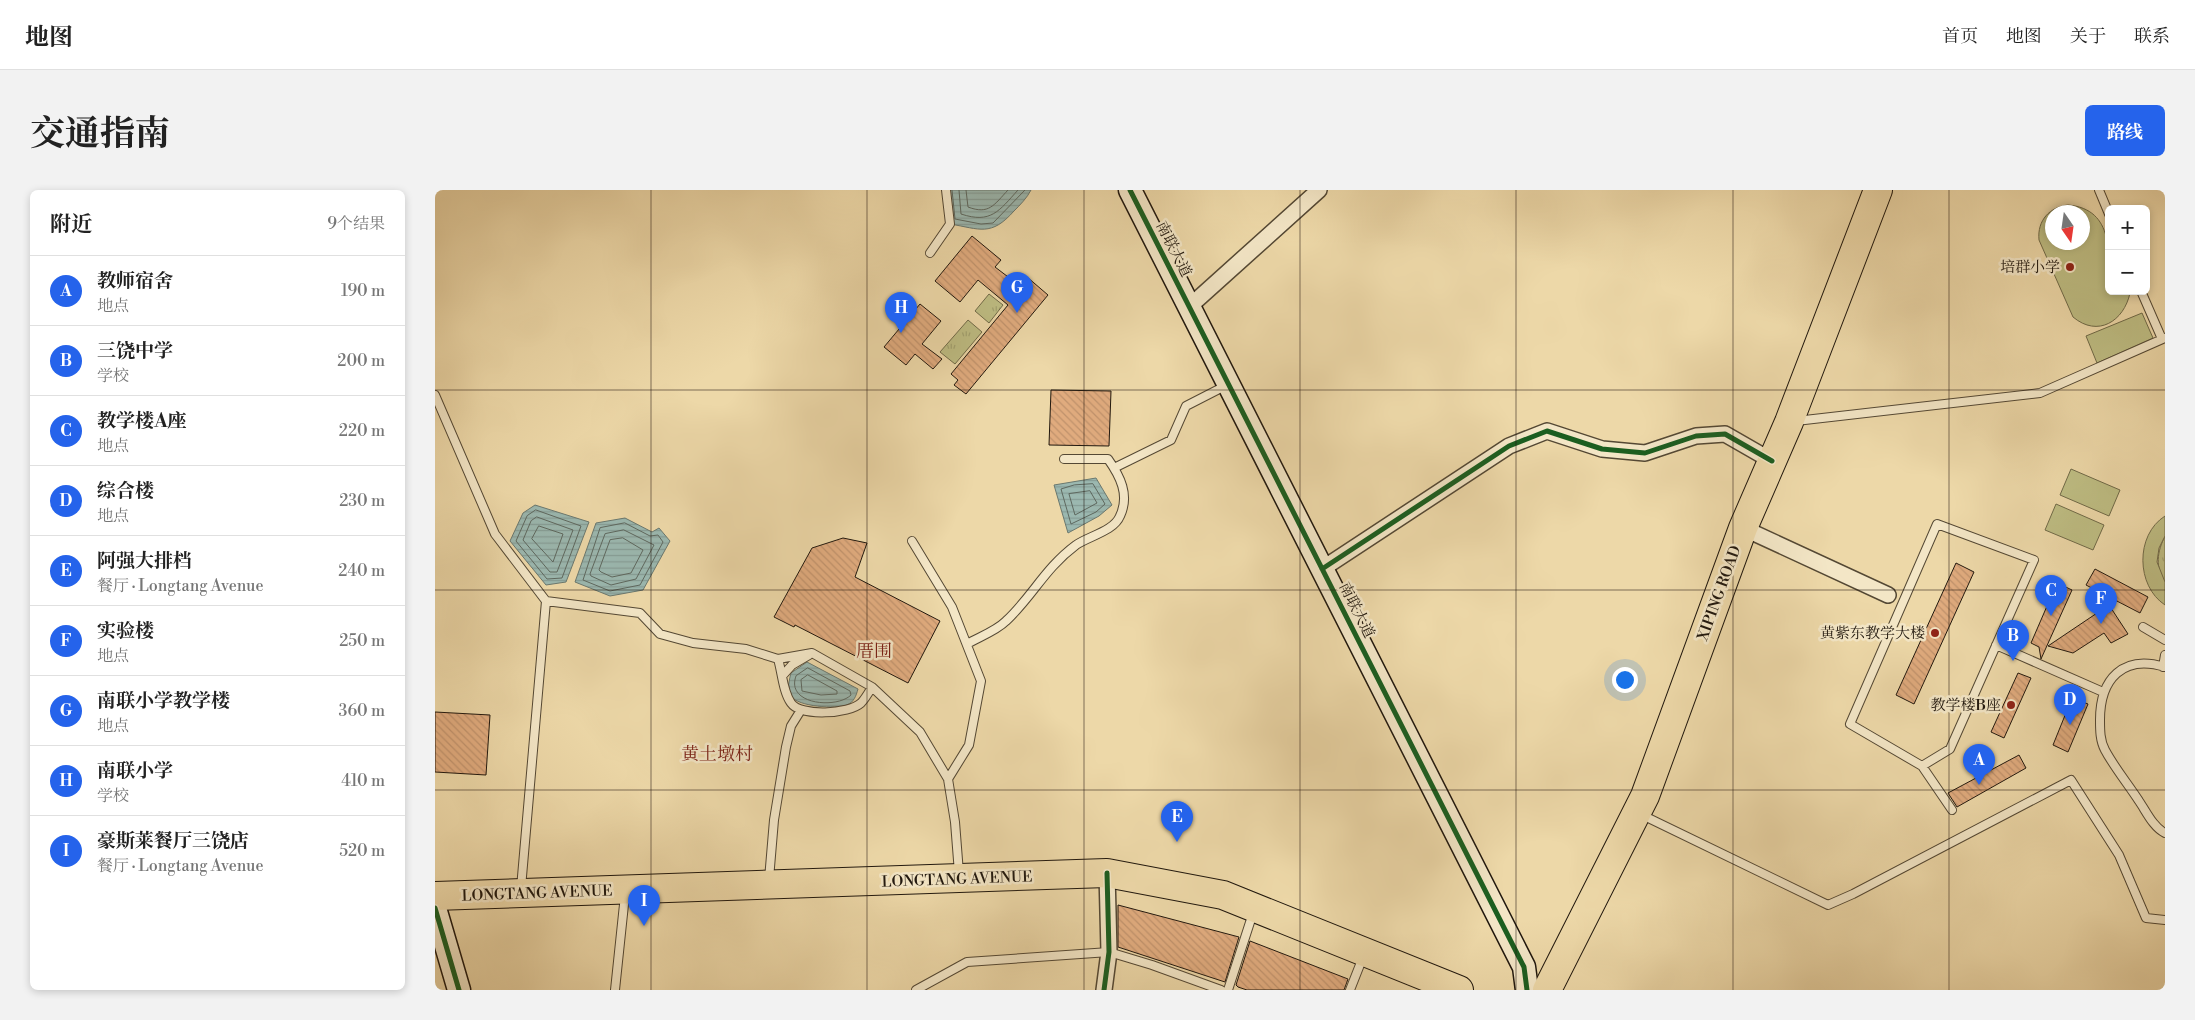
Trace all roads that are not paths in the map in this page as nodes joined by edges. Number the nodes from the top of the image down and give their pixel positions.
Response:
1 (946, 190) edge
2 (1130, 190) edge
3 (1319, 190) edge
4 (1878, 190) edge
5 (2099, 190) edge
6 (2105, 205) edge
7 (930, 253) dead end
8 (2143, 295) edge
9 (1189, 307) junction
10 (2163, 338) edge
11 (1229, 384) junction
12 (435, 395) edge
13 (1789, 422) junction
14 (1064, 459) dead end
15 (1772, 461) junction
16 (1114, 468) junction
17 (1743, 528) junction
18 (912, 540) dead end
19 (1322, 569) junction
20 (1887, 595) joint
21 (546, 601) junction
22 (1902, 602) junction
23 (2143, 627) dead end
24 (2165, 640) edge
25 (967, 644) junction
26 (1996, 645) junction
27 (812, 653) junction
28 (2165, 655) edge
29 (778, 659) junction
30 (2164, 667) edge
31 (783, 675) junction
32 (872, 687) junction
33 (2103, 692) junction
34 (801, 710) junction
35 (1922, 766) junction
36 (948, 779) junction
37 (1952, 810) dead end
38 (1637, 813) junction
39 (2165, 833) edge
40 (1107, 877) junction
41 (960, 882) junction
42 (768, 889) junction
43 (625, 894) junction
44 (435, 896) edge
45 (520, 898) junction
46 (435, 904) edge
47 (435, 908) edge
48 (1254, 911) junction
49 (2165, 920) edge
50 (1109, 952) junction
51 (1364, 955) junction
52 (459, 990) edge
53 (615, 990) edge
54 (916, 990) edge
55 (1104, 990) edge
56 (1221, 990) edge
57 (1228, 990) edge
58 (1350, 990) edge
59 (1443, 990) edge
60 (1459, 990) edge
61 (1527, 990) edge
62 (1547, 990) edge

1 - 7 lane
2 - 9 street, 南联大道
3 - 9 street
4 - 13 highway, XIPING ROAD
5 - 6 lane
8 - 10 lane
9 - 11 street, 南联大道
10 - 13 lane
11 - 16 lane
11 - 19 street, 南联大道
12 - 21 lane
13 - 15 highway, XIPING ROAD
14 - 16 lane
15 - 17 highway, XIPING ROAD
15 - 19 street
16 - 25 lane
17 - 20 street
17 - 38 highway, XIPING ROAD
18 - 25 lane
19 - 61 street, 南联大道
20 - 22 lane
21 - 29 lane
21 - 45 lane
22 - 26 lane
22 - 35 lane
23 - 24 lane
25 - 36 lane
26 - 33 lane
26 - 35 lane
27 - 29 lane
27 - 31 lane
27 - 32 lane
28 - 30 lane
29 - 31 lane
30 - 33 lane
31 - 34 lane
32 - 34 lane
32 - 36 lane
33 - 39 lane
34 - 42 lane
35 - 37 lane
36 - 41 lane
38 - 49 lane
38 - 62 highway, XIPING ROAD
40 - 41 highway, LONGTANG AVENUE
40 - 48 highway, LONGTANG AVENUE
40 - 50 street
41 - 42 highway, LONGTANG AVENUE
42 - 43 highway, LONGTANG AVENUE
43 - 45 highway, LONGTANG AVENUE
43 - 53 lane
44 - 45 highway, LONGTANG AVENUE
45 - 46 highway, LONGTANG AVENUE
47 - 52 street
48 - 51 highway, LONGTANG AVENUE
48 - 57 lane
50 - 54 lane
50 - 55 street
50 - 56 lane
51 - 58 lane
51 - 59 highway, LONGTANG AVENUE
51 - 60 highway, LONGTANG AVENUE

